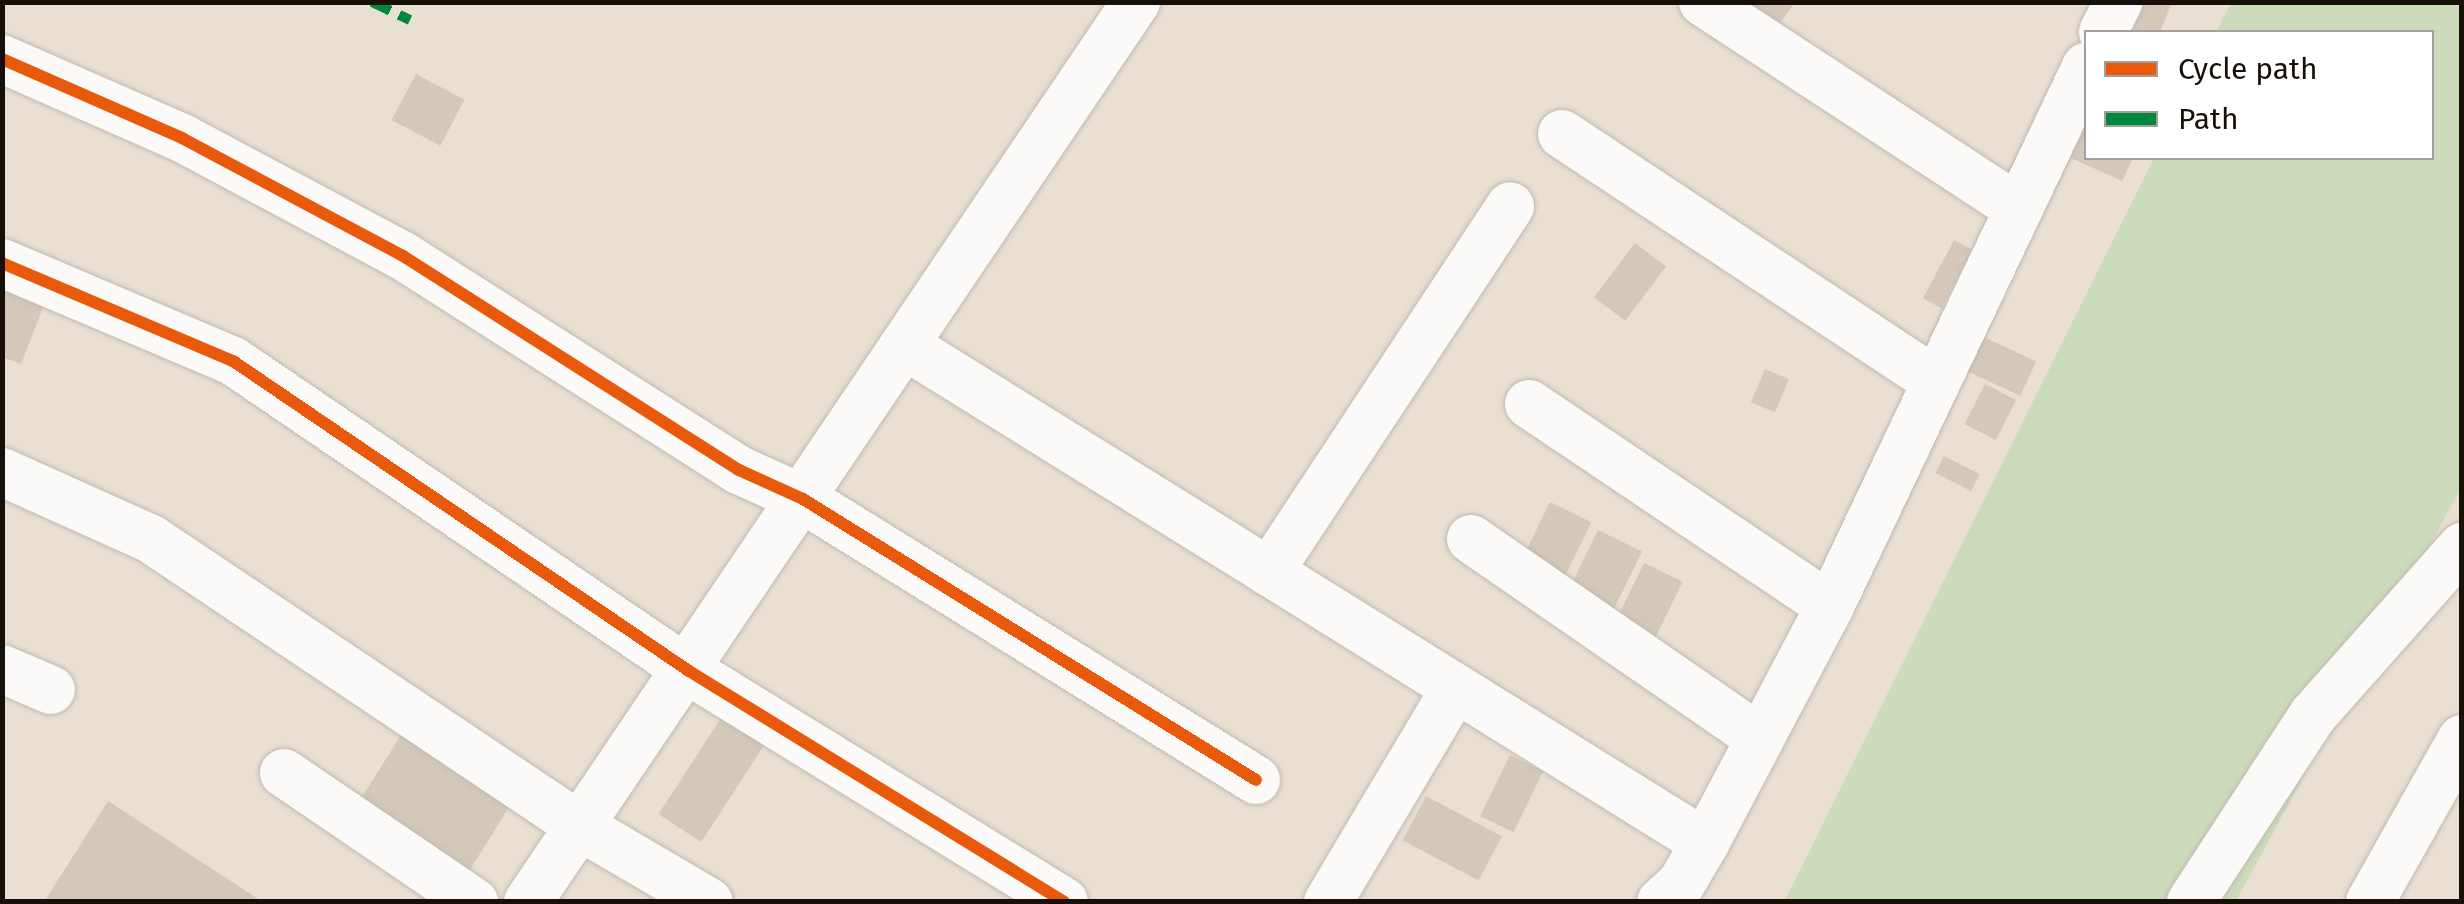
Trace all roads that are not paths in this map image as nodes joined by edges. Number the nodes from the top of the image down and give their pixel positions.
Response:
1 (1136, 2) edge
2 (1703, 2) edge
3 (2118, 2) edge
4 (2105, 30) edge
5 (2, 59) edge
6 (2084, 71) edge
7 (1562, 134) dead end
8 (1510, 206) dead end
9 (2018, 208) junction
10 (2, 263) edge
11 (906, 346) junction
12 (1936, 382) junction
13 (1529, 404) dead end
14 (2, 472) edge
15 (803, 499) junction
16 (1471, 539) dead end
17 (2462, 547) edge
18 (1268, 572) junction
19 (1830, 606) junction
20 (2, 668) edge
21 (689, 671) junction
22 (50, 690) dead end
23 (1454, 692) junction
24 (1760, 738) junction
25 (2462, 738) edge
26 (284, 773) dead end
27 (1256, 780) dead end
28 (581, 827) junction
29 (1705, 843) junction
30 (474, 902) edge
31 (528, 902) edge
32 (708, 902) edge
33 (1064, 902) edge
34 (1328, 902) edge
35 (1662, 902) edge
36 (2191, 902) edge
37 (2370, 902) edge

1 - 11 street
2 - 9 street
3 - 4 street
5 - 15 street
6 - 9 street
7 - 12 street
8 - 18 street
9 - 12 street
10 - 21 street
11 - 15 street
11 - 18 street
12 - 19 street
13 - 19 street
14 - 28 street
15 - 21 street
15 - 27 street
16 - 24 street
17 - 36 street
18 - 23 street
19 - 24 street
20 - 22 street
21 - 28 street
21 - 33 street
23 - 29 street
23 - 34 street
24 - 29 street
25 - 37 street
26 - 30 street
28 - 31 street
28 - 32 street
29 - 35 street

